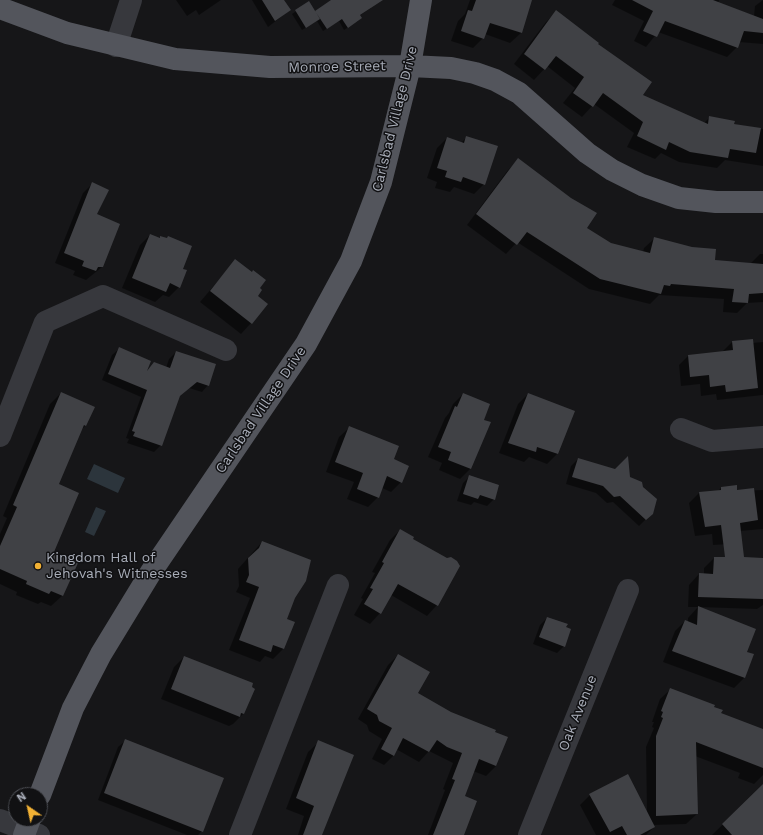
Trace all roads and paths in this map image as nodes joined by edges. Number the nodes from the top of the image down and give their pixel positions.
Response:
1 (131, 0) edge
2 (421, 0) edge
3 (0, 8) edge
4 (116, 46) junction
5 (410, 66) junction
6 (763, 202) edge
7 (226, 350) dead end
8 (681, 429) dead end
9 (0, 436) edge
10 (763, 437) edge
11 (338, 585) dead end
12 (628, 590) dead end
13 (43, 787) edge
14 (0, 820) edge
15 (30, 830) edge
16 (240, 835) edge
17 (529, 835) edge

1 - 4 street
2 - 5 main road, Carlsbad Village Drive
3 - 4 main road, Monroe Street
4 - 5 main road, Monroe Street
5 - 6 main road, Monroe Street
5 - 13 main road, Carlsbad Village Drive
7 - 9 street
8 - 10 street
11 - 16 street
12 - 17 street, Oak Avenue
14 - 15 street

